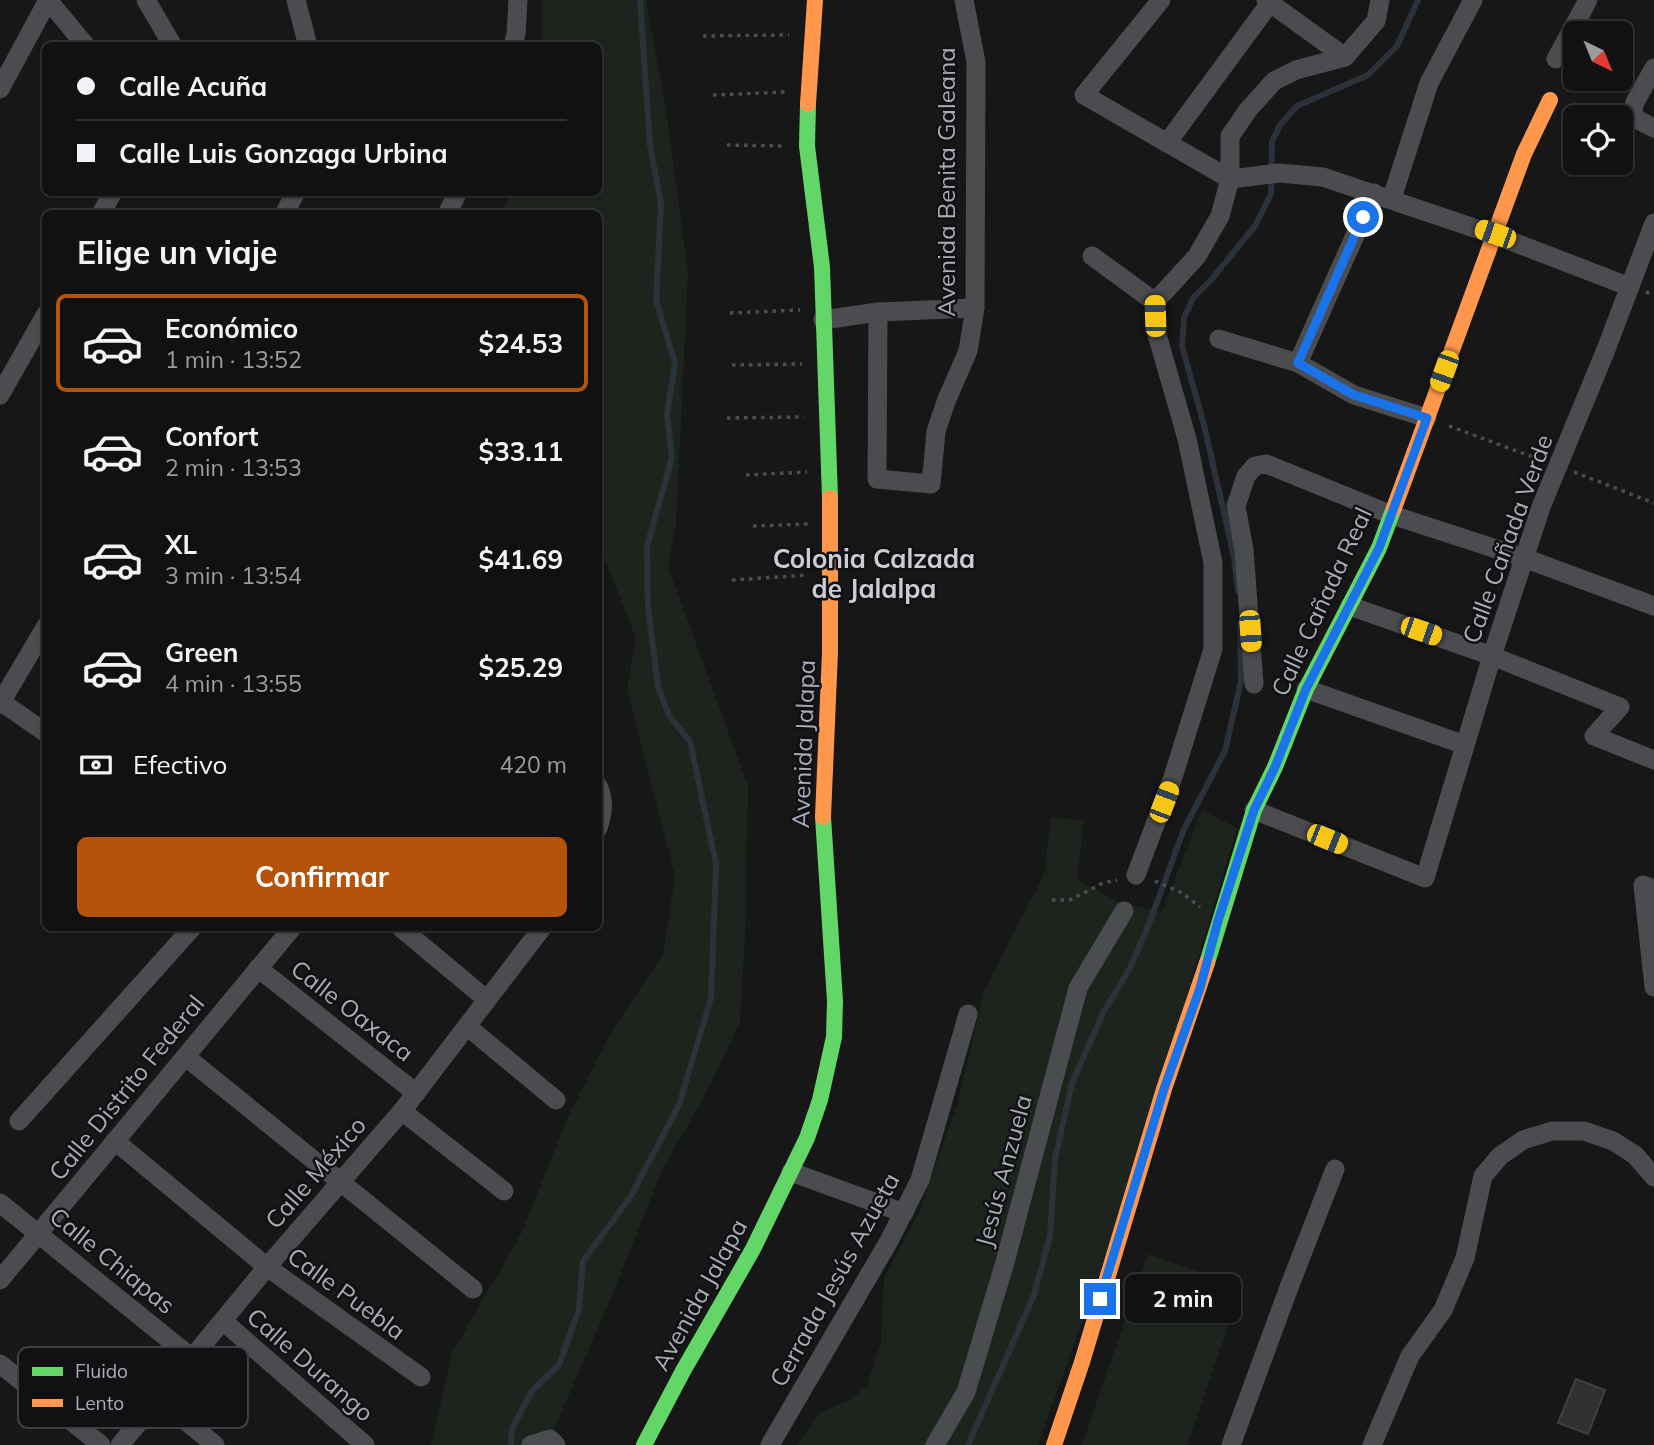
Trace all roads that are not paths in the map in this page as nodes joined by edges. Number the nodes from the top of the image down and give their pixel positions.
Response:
1 (48, 0) edge
2 (146, 0) edge
3 (296, 0) edge
4 (518, 0) edge
5 (815, 0) edge
6 (964, 0) edge
7 (1161, 0) edge
8 (1380, 0) edge
9 (1473, 0) edge
10 (1588, 0) edge
11 (1268, 1) edge
12 (83, 42) edge
13 (171, 42) edge
14 (307, 42) edge
15 (514, 42) edge
16 (1345, 57) junction
17 (1556, 59) dead end
18 (1654, 68) edge
19 (2, 80) edge
20 (1550, 100) dead end
21 (1654, 128) edge
22 (1167, 143) junction
23 (1231, 179) junction
24 (1383, 195) junction
25 (1654, 222) edge
26 (1495, 234) junction
27 (1092, 256) dead end
28 (1630, 287) junction
29 (1155, 302) junction
30 (975, 308) junction
31 (878, 312) junction
32 (823, 314) junction
33 (42, 321) edge
34 (1219, 339) dead end
35 (1298, 363) junction
36 (0, 395) edge
37 (1427, 418) junction
38 (1392, 515) junction
39 (1524, 558) junction
40 (1350, 606) junction
41 (1654, 606) edge
42 (42, 633) edge
43 (1492, 656) junction
44 (1254, 684) dead end
45 (1306, 689) junction
46 (0, 702) edge
47 (42, 730) edge
48 (1465, 745) junction
49 (1654, 760) edge
50 (602, 792) edge
51 (1254, 810) junction
52 (602, 818) edge
53 (1136, 875) dead end
54 (1648, 887) edge
55 (1124, 911) dead end
56 (188, 931) edge
57 (289, 931) edge
58 (405, 931) edge
59 (540, 931) edge
60 (258, 968) junction
61 (1654, 987) edge
62 (486, 999) junction
63 (968, 1014) dead end
64 (468, 1027) junction
65 (186, 1057) junction
66 (416, 1093) junction
67 (556, 1100) dead end
68 (402, 1111) junction
69 (19, 1121) dead end
70 (115, 1141) junction
71 (1335, 1169) dead end
72 (791, 1172) junction
73 (1654, 1177) edge
74 (341, 1183) junction
75 (504, 1191) dead end
76 (0, 1203) edge
77 (904, 1213) junction
78 (40, 1233) junction
79 (267, 1267) junction
80 (0, 1280) edge
81 (473, 1289) dead end
82 (223, 1321) junction
83 (179, 1347) edge
84 (201, 1347) edge
85 (0, 1364) edge
86 (421, 1377) dead end
87 (18, 1378) edge
88 (80, 1428) edge
89 (134, 1428) edge
90 (194, 1428) edge
91 (101, 1445) edge
92 (120, 1445) edge
93 (215, 1445) edge
94 (365, 1445) edge
95 (644, 1445) edge
96 (770, 1445) edge
97 (935, 1445) edge
98 (1054, 1445) edge
99 (1231, 1445) edge
100 (1372, 1445) edge

1 - 12 street
1 - 19 street
2 - 13 street
3 - 14 street
4 - 15 street
5 - 32 street, Avenida Jalapa
6 - 30 street, Avenida Benita Galeana
7 - 22 street
8 - 16 street
9 - 24 street
10 - 17 street
11 - 16 street
11 - 22 street
16 - 23 street
18 - 21 street
20 - 26 street, Calle Cañada Real
22 - 23 street
23 - 24 street
23 - 29 street
24 - 26 street
24 - 35 street
25 - 28 street, Calle Cañada Verde
26 - 28 street
26 - 37 street, Calle Cañada Real
27 - 29 street
28 - 39 street, Calle Cañada Verde
29 - 53 street
30 - 31 street
30 - 31 street, Avenida Benita Galeana
31 - 32 street
32 - 72 street, Avenida Jalapa
33 - 36 street
34 - 35 street
35 - 37 street
37 - 38 street, Calle Cañada Real
38 - 39 street
38 - 40 street, Calle Cañada Real
38 - 44 street
39 - 41 street
39 - 43 street, Calle Cañada Verde
40 - 43 street
40 - 45 street, Calle Cañada Real
42 - 46 street
43 - 48 street, Calle Cañada Verde
43 - 49 street
45 - 48 street
45 - 51 street, Calle Cañada Real
46 - 47 street
48 - 51 street, Calle Cañada Verde
50 - 52 street
51 - 98 street, Calle Cañada Real
54 - 61 street
55 - 97 street, Jesús Anzuela
56 - 69 street
57 - 60 street, Calle Distrito Federal
58 - 62 street
59 - 62 street, Calle México
60 - 65 street, Calle Distrito Federal
60 - 66 street, Calle Oaxaca
62 - 64 street, Calle México
63 - 77 street, Cerrada Jesús Azueta
64 - 66 street, Calle México
64 - 67 street
65 - 70 street, Calle Distrito Federal
65 - 74 street
66 - 68 street, Calle México
68 - 74 street, Calle México
68 - 75 street
70 - 78 street, Calle Distrito Federal
70 - 79 street, Calle Puebla
71 - 99 street
72 - 77 street
72 - 95 street, Avenida Jalapa
73 - 100 street
74 - 79 street, Calle México
74 - 81 street
76 - 78 street, Calle Chiapas
77 - 96 street, Cerrada Jesús Azueta
78 - 80 street, Calle Distrito Federal
78 - 83 street, Calle Chiapas
79 - 82 street, Calle México
79 - 86 street, Calle Puebla
82 - 84 street, Calle México
82 - 94 street, Calle Durango
85 - 87 street
88 - 91 street
89 - 92 street, Calle México
90 - 93 street

